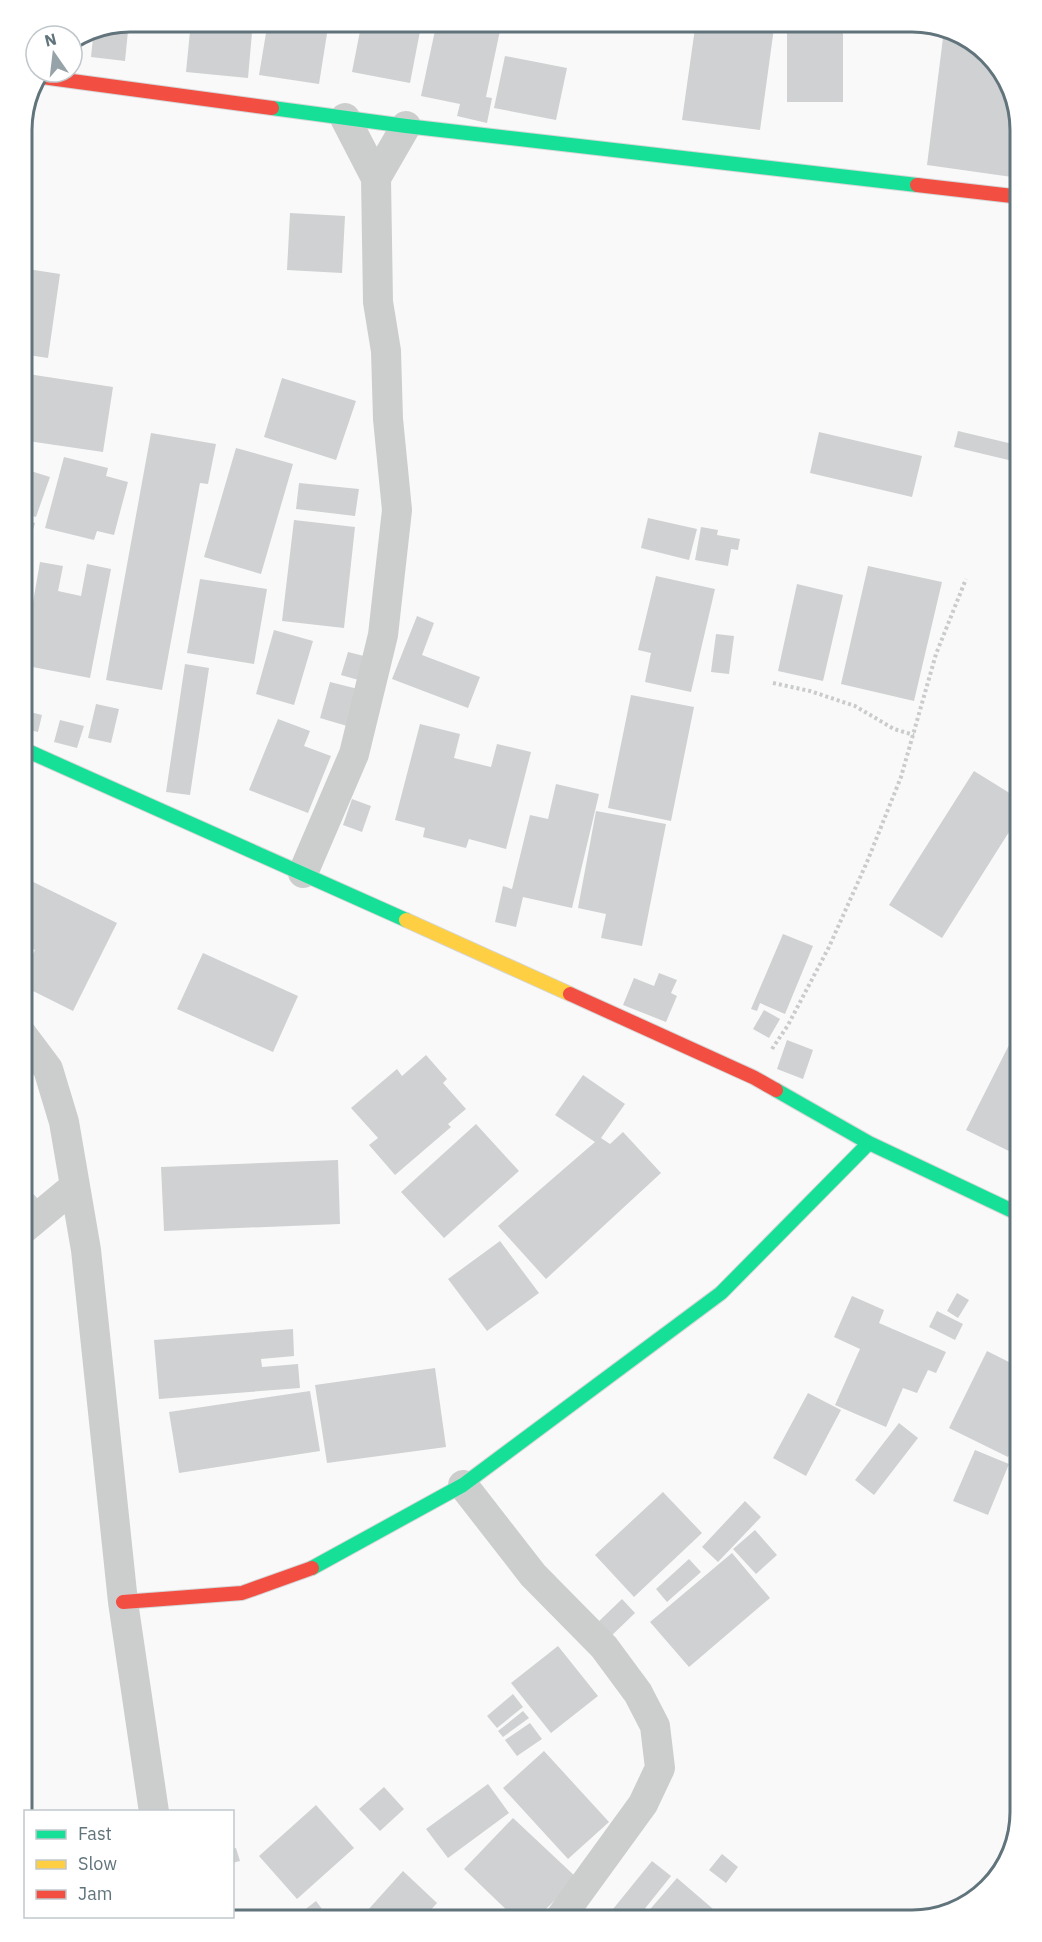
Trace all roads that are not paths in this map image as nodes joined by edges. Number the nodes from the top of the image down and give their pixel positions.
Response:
1 (84, 83) edge
2 (345, 118) junction
3 (406, 126) junction
4 (376, 178) junction
5 (1010, 196) edge
6 (32, 753) edge
7 (303, 873) junction
8 (32, 1048) edge
9 (869, 1143) junction
10 (74, 1187) junction
11 (1010, 1210) edge
12 (32, 1222) edge
13 (463, 1485) junction
14 (123, 1602) junction
15 (154, 1810) edge
16 (566, 1910) edge

1 - 2 street
2 - 3 street
2 - 4 street
3 - 4 street
3 - 5 street
4 - 7 street
6 - 7 street
7 - 9 street
8 - 10 street
9 - 11 street
9 - 13 street
10 - 12 street
10 - 14 street
13 - 14 street
13 - 16 street
14 - 15 street

